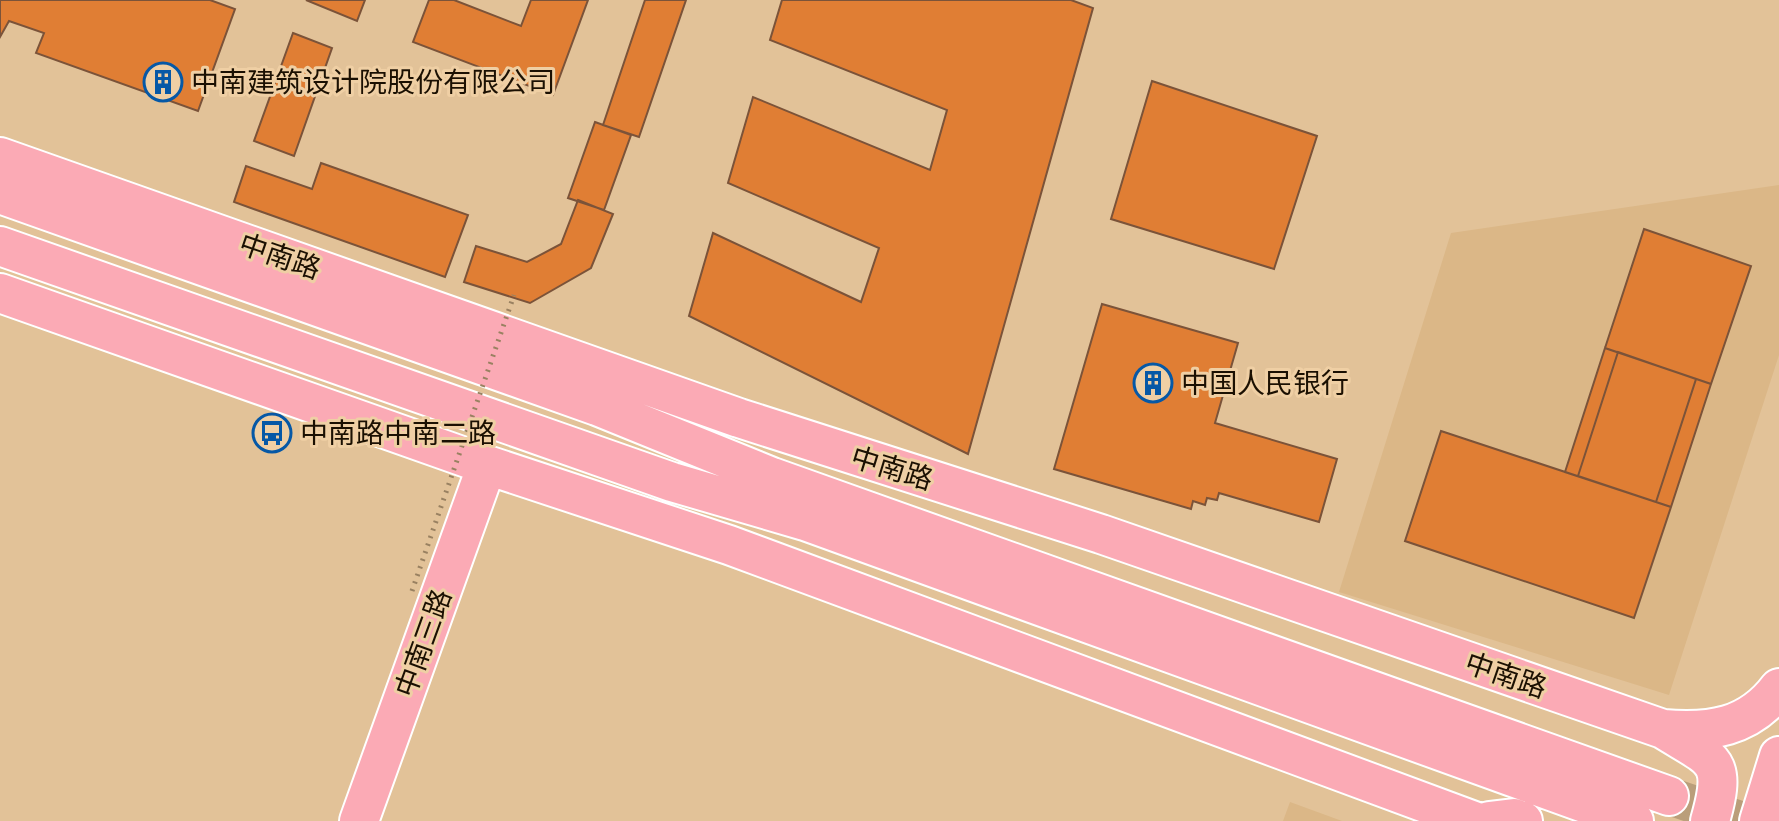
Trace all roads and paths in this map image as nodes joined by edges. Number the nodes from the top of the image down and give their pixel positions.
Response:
1 (0, 157) edge
2 (0, 194) edge
3 (0, 246) edge
4 (0, 293) edge
5 (514, 295) dead end
6 (597, 406) junction
7 (739, 418) junction
8 (499, 469) junction
9 (672, 482) junction
10 (729, 545) junction
11 (412, 591) dead end
12 (1779, 688) edge
13 (1663, 729) junction
14 (1779, 756) edge
15 (1669, 796) tunnel mouth
16 (359, 821) edge
17 (386, 821) edge
18 (1474, 821) edge
19 (1489, 821) edge
20 (1523, 821) edge
21 (1634, 821) tunnel mouth
22 (1710, 821) edge
23 (1759, 821) edge

1 - 7 main road, 中南路
2 - 6 main road, 中南路
3 - 9 main road
4 - 8 main road
5 - 11 path, bridge
6 - 7 main road
6 - 15 main road, 中南路
7 - 13 main road, 中南路
8 - 10 main road
8 - 16 main road, 中南三路
8 - 17 main road, 中南三路
9 - 10 main road
9 - 21 main road
10 - 18 main road
12 - 13 main road, 中南路
13 - 22 main road
14 - 23 main road
19 - 20 main road

